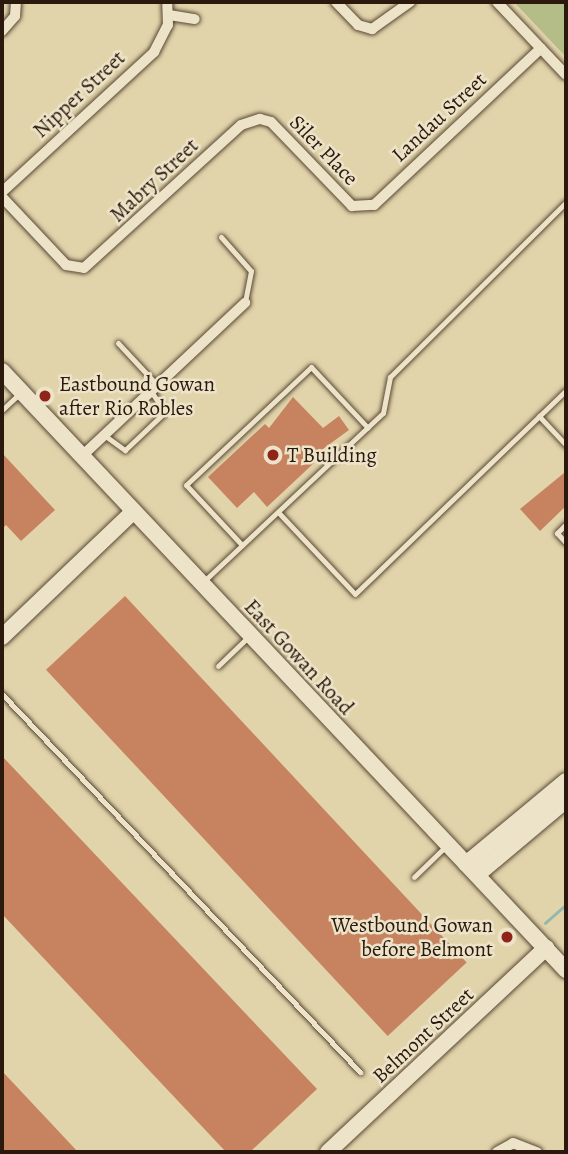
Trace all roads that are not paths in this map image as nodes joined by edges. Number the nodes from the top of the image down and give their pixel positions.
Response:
1 (167, 2) edge
2 (336, 2) edge
3 (410, 2) edge
4 (497, 2) edge
5 (17, 4) edge
6 (169, 15) junction
7 (195, 19) dead end
8 (2, 32) edge
9 (541, 48) junction
10 (566, 75) edge
11 (260, 119) joint
12 (2, 195) edge
13 (566, 202) edge
14 (360, 208) joint
15 (221, 237) dead end
16 (245, 303) joint
17 (118, 343) dead end
18 (2, 371) edge
19 (154, 388) junction
20 (566, 390) edge
21 (21, 391) junction
22 (2, 410) edge
23 (539, 416) junction
24 (368, 428) junction
25 (104, 435) junction
26 (566, 445) edge
27 (82, 456) junction
28 (133, 512) junction
29 (278, 512) junction
30 (566, 524) edge
31 (566, 543) edge
32 (242, 545) junction
33 (201, 584) junction
34 (250, 635) junction
35 (2, 637) edge
36 (218, 666) dead end
37 (2, 694) edge
38 (566, 781) edge
39 (566, 800) edge
40 (448, 845) junction
41 (471, 869) junction
42 (414, 877) dead end
43 (545, 948) junction
44 (566, 970) edge
45 (360, 1072) dead end
46 (328, 1152) edge
47 (497, 1152) edge
48 (537, 1152) edge

1 - 6 street
2 - 3 street
4 - 9 street
5 - 8 street
6 - 7 street
6 - 12 street, Nipper Street
9 - 10 street
9 - 14 street, Landau Street
11 - 12 street, Mabry Street
11 - 14 street, Siler Place
13 - 24 lane
15 - 16 lane
16 - 19 street
17 - 19 lane
18 - 21 street, East Gowan Road
19 - 25 street
19 - 25 lane
20 - 23 lane
21 - 22 lane
21 - 27 street, East Gowan Road
23 - 26 lane
23 - 29 lane
24 - 29 lane
24 - 32 lane
25 - 27 street
27 - 28 street, East Gowan Road
28 - 33 street, East Gowan Road
28 - 35 street
29 - 32 lane
30 - 31 lane
32 - 33 lane
33 - 34 street, East Gowan Road
34 - 36 lane
34 - 40 street, East Gowan Road
37 - 45 lane
38 - 41 street
39 - 41 street
40 - 41 street, East Gowan Road
40 - 42 lane
41 - 43 street, East Gowan Road
43 - 44 street, East Gowan Road
43 - 46 street, Belmont Street
47 - 48 street

